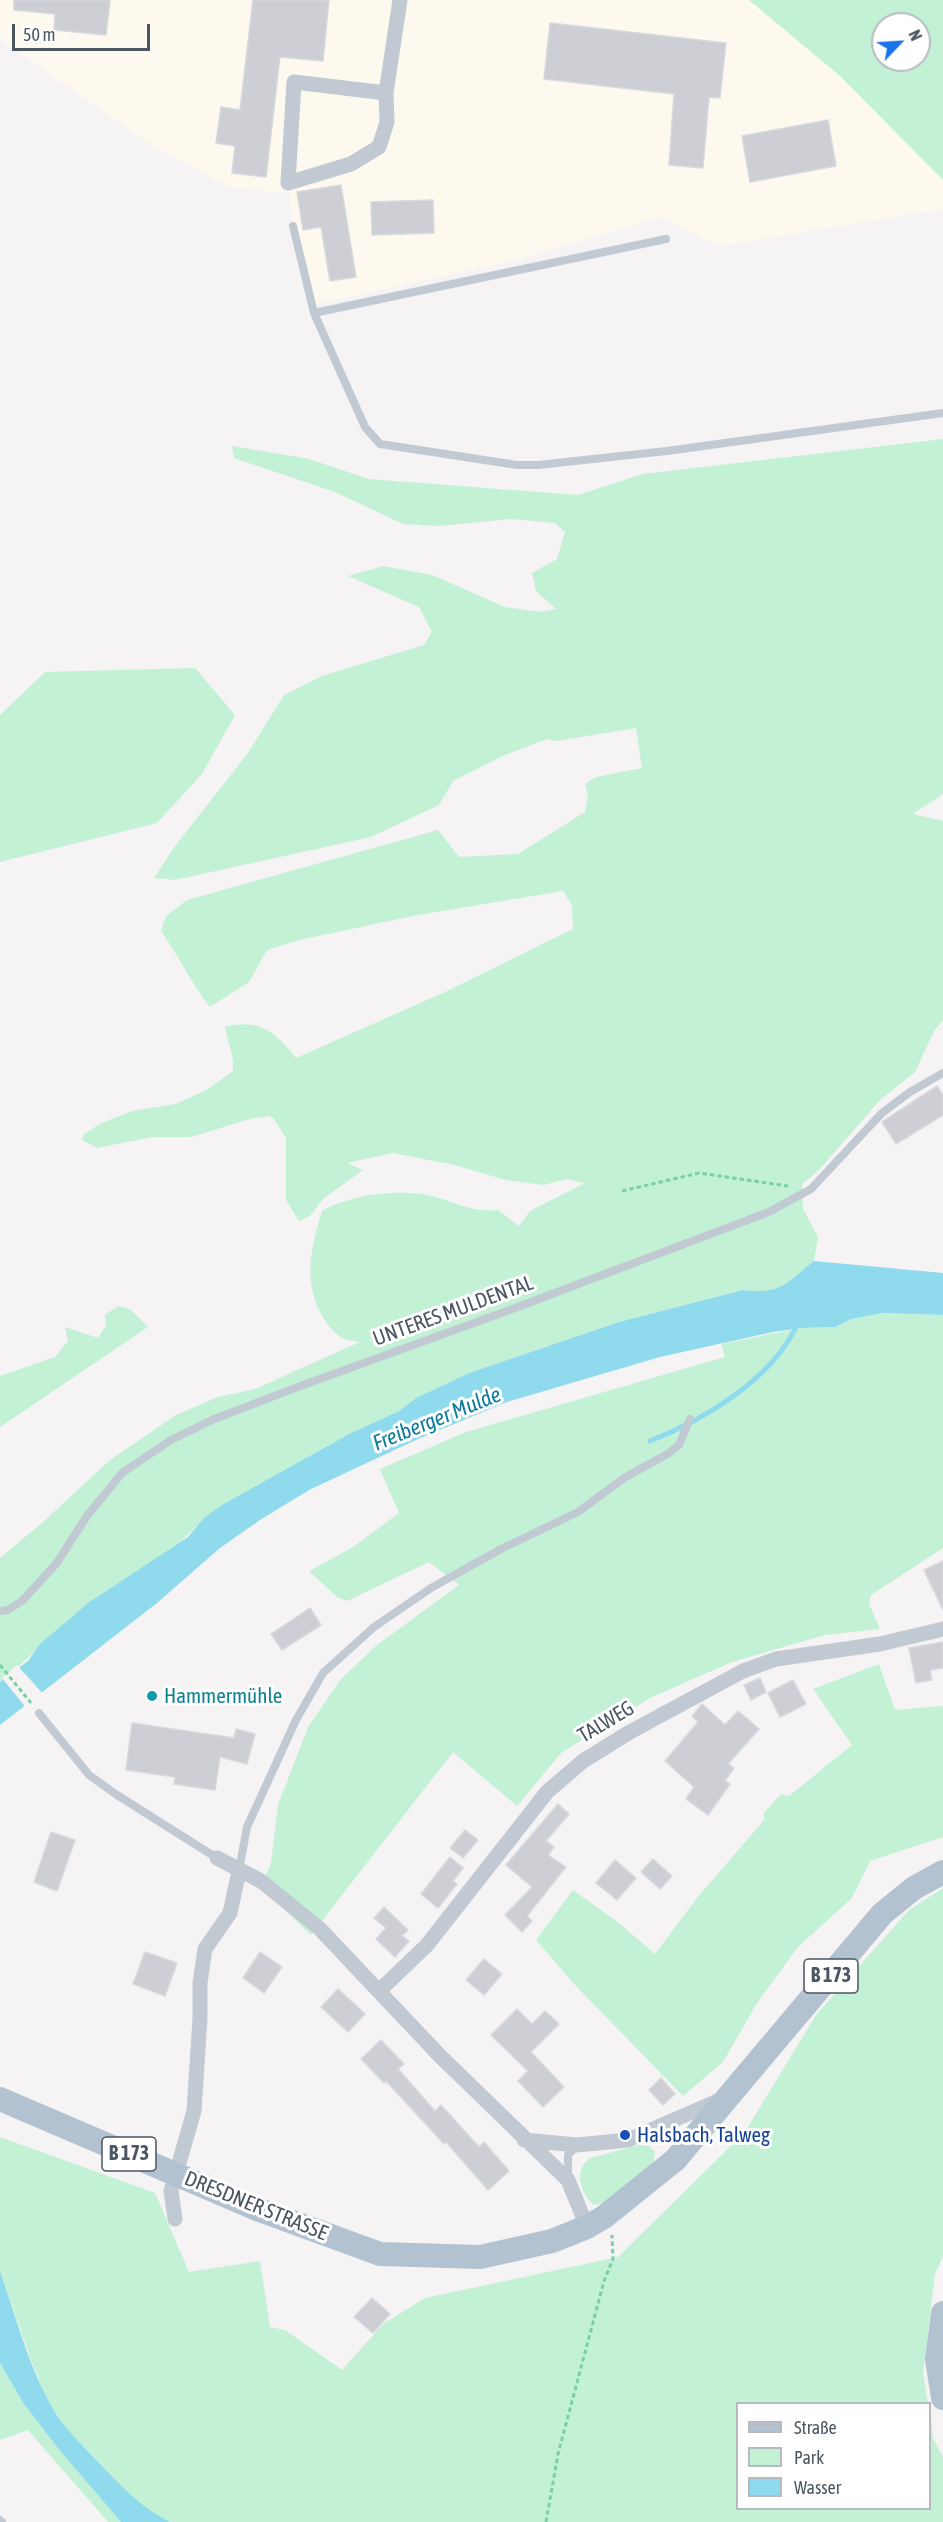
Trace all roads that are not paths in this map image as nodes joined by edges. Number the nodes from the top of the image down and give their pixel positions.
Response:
1 (400, 0) edge
2 (386, 93) junction
3 (293, 226) dead end
4 (666, 239) dead end
5 (314, 313) junction
6 (943, 413) edge
7 (943, 1073) edge
8 (690, 1419) dead end
9 (0, 1611) edge
10 (943, 1629) edge
11 (39, 1713) road end
12 (218, 1857) joint
13 (239, 1871) junction
14 (943, 1872) edge
15 (379, 1991) junction
16 (731, 2095) junction
17 (0, 2099) edge
18 (524, 2140) junction
19 (577, 2145) junction
20 (568, 2180) junction
21 (175, 2218) dead end
22 (595, 2222) junction
23 (380, 2254) joint
24 (943, 2313) edge
25 (943, 2398) edge

1 - 2 street
2 - 2 street
3 - 5 lane
4 - 5 lane
5 - 6 lane
7 - 9 lane, UNTERES MULDENTAL
8 - 13 lane
10 - 15 street, TALWEG
11 - 12 lane
12 - 13 street
13 - 15 street
13 - 21 street
14 - 16 main road, B 173 / B 173
15 - 18 street
16 - 19 street
16 - 22 main road, B 173 / B 173
17 - 23 main road, DRESDNER STRASSE / B 173, bridge
18 - 19 street
18 - 20 street
19 - 20 lane
20 - 22 street
22 - 23 main road, B 173 / B 173
24 - 25 main road

